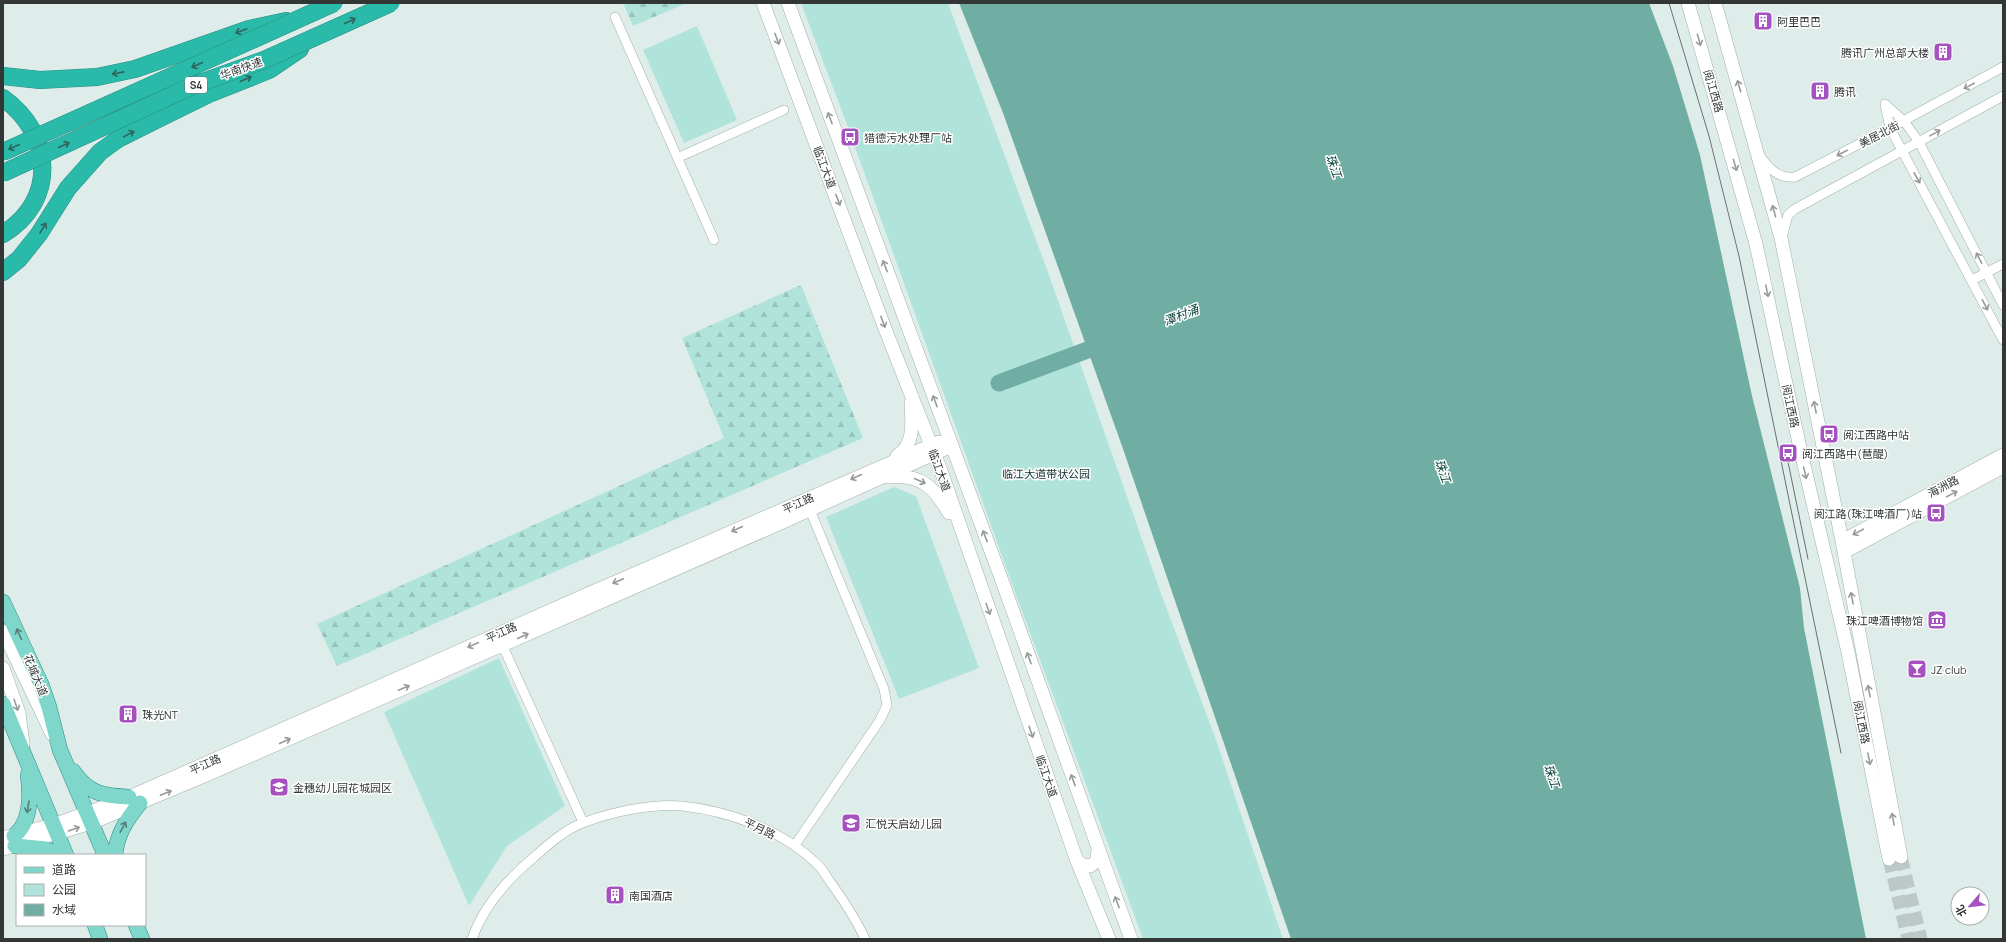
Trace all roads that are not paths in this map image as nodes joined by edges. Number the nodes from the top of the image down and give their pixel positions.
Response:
1 (334, 3) edge
2 (391, 3) edge
3 (763, 3) edge
4 (788, 3) edge
5 (1688, 3) edge
6 (1715, 3) edge
7 (307, 17) junction
8 (615, 17) dead end
9 (325, 33) junction
10 (2003, 67) edge
11 (6, 76) edge
12 (2003, 96) edge
13 (3, 98) edge
14 (784, 110) dead end
15 (1904, 121) junction
16 (1890, 128) junction
17 (1919, 142) junction
18 (1902, 151) junction
19 (3, 152) edge
20 (1758, 154) junction
21 (677, 158) junction
22 (3, 172) edge
23 (3, 234) edge
24 (1781, 238) junction
25 (714, 240) dead end
26 (2003, 264) edge
27 (3, 272) edge
28 (1987, 272) junction
29 (1972, 280) junction
30 (2003, 305) edge
31 (2003, 340) edge
32 (911, 393) junction
33 (949, 442) junction
34 (932, 449) junction
35 (2003, 455) edge
36 (2003, 467) edge
37 (879, 473) junction
38 (810, 510) junction
39 (964, 538) junction
40 (1843, 546) junction
41 (1000, 578) junction
42 (980, 585) junction
43 (3, 602) edge
44 (3, 631) edge
45 (500, 639) junction
46 (3, 668) edge
47 (3, 704) edge
48 (60, 750) junction
49 (24, 754) junction
50 (135, 800) junction
51 (89, 818) junction
52 (583, 822) junction
53 (55, 830) junction
54 (9, 842) edge
55 (795, 845) junction
56 (1098, 849) junction
57 (55, 854) edge
58 (66, 854) edge
59 (105, 854) edge
60 (115, 854) edge
61 (1077, 862) junction
62 (136, 926) edge
63 (142, 939) edge
64 (472, 939) edge
65 (865, 939) edge
66 (1109, 939) edge
67 (1131, 939) edge

1 - 7 highway, 华南快速 / S4, bridge
9 -> 2 highway, 华南快速 / S4, bridge
3 -> 32 main road, 临江大道
33 -> 4 main road, 临江大道
5 -> 40 main road, 阅江西路
20 -> 6 main road, 阅江西路
7 -> 11 highway, bridge
7 -> 19 highway, 华南快速 / S4, bridge
8 - 21 street
22 -> 9 highway, 华南快速 / S4, bridge
27 -> 9 highway, bridge
10 -> 15 street, 美居北街
17 -> 12 street
13 - 23 highway
14 - 21 street
15 - 16 street, 美居北街
15 - 16 street
15 - 17 street
16 - 18 street
16 -> 20 street, 美居北街
17 - 18 street
28 -> 17 street
18 - 24 street
18 -> 29 street
24 -> 20 main road, 阅江西路
21 - 25 street
40 -> 24 main road, 阅江西路
26 - 28 street
28 - 29 street
28 - 30 street
29 -> 31 street
32 - 34 main road, 临江大道
32 - 37 main road
33 - 34 main road, 平江路
41 -> 33 main road, 临江大道
34 - 37 main road, 平江路
34 - 39 main road, 临江大道
35 -> 40 main road, 海洲路
40 -> 36 main road, 海洲路
37 - 38 main road, 平江路
37 -> 39 main road
37 -> 45 main road, 平江路
45 -> 38 main road, 平江路
38 - 55 street
39 - 42 main road, 临江大道
41 - 42 main road
56 -> 41 main road, 临江大道
42 -> 61 main road, 临江大道
48 -> 43 main road, 花城大道
44 - 48 main road, 花城大道
45 - 50 main road, 平江路
45 - 52 street
46 -> 49 main road
47 - 49 main road
48 - 50 main road
48 - 51 main road, 花城大道
49 - 53 main road
49 -> 54 main road
50 - 51 main road, 平江路
60 -> 50 main road
51 - 53 main road, 平江路
51 - 59 main road, 花城大道
52 - 55 street, 平月路
52 - 64 street, 平月路
53 - 54 main road, 平江路
53 - 58 main road
54 - 57 main road
55 - 65 street, 平月路
56 - 61 main road
67 -> 56 main road, 临江大道
61 - 66 main road, 临江大道
62 - 63 main road

